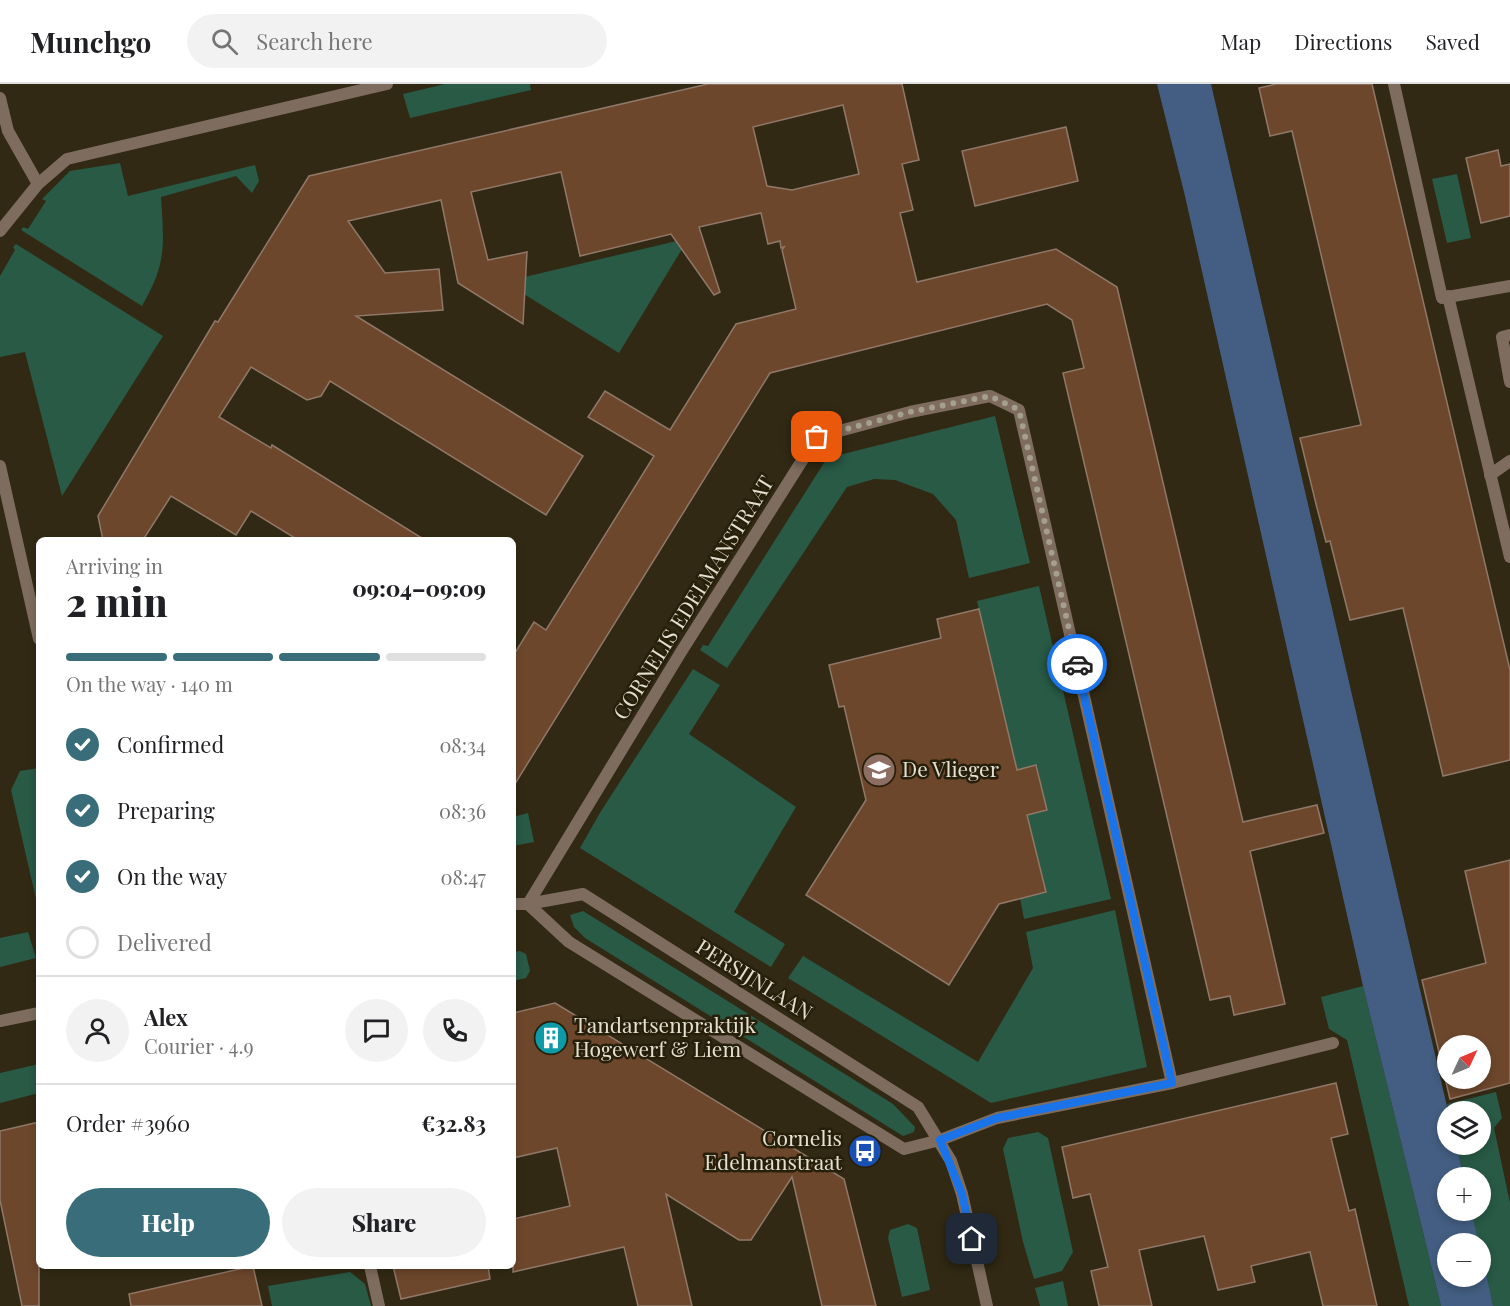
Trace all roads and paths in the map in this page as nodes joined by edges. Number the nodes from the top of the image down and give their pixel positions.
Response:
1 (387, 84) edge
2 (1394, 84) edge
3 (0, 98) edge
4 (39, 184) junction
5 (0, 231) edge
6 (1510, 286) edge
7 (1445, 297) junction
8 (1510, 335) edge
9 (1510, 382) edge
10 (1510, 461) edge
11 (0, 466) edge
12 (1490, 475) junction
13 (1510, 557) edge
14 (36, 626) edge
15 (516, 904) edge
16 (528, 904) junction
17 (36, 1014) edge
18 (0, 1022) edge
19 (1333, 1043) dead end
20 (1172, 1083) junction
21 (940, 1140) junction
22 (371, 1269) edge
23 (379, 1306) edge
24 (987, 1306) edge

1 - 4 street
2 - 7 street
3 - 4 street
4 - 5 street
6 - 7 street
7 - 12 street
8 - 9 street
10 - 12 street
11 - 14 street
12 - 13 street
15 - 16 street, PERSIJNLAAN
16 - 20 street, CORNELIS EDELMANSTRAAT
16 - 21 street
16 - 21 street, PERSIJNLAAN
17 - 18 street
19 - 20 street
20 - 21 street
21 - 24 street, PERSIJNLAAN
22 - 23 street

